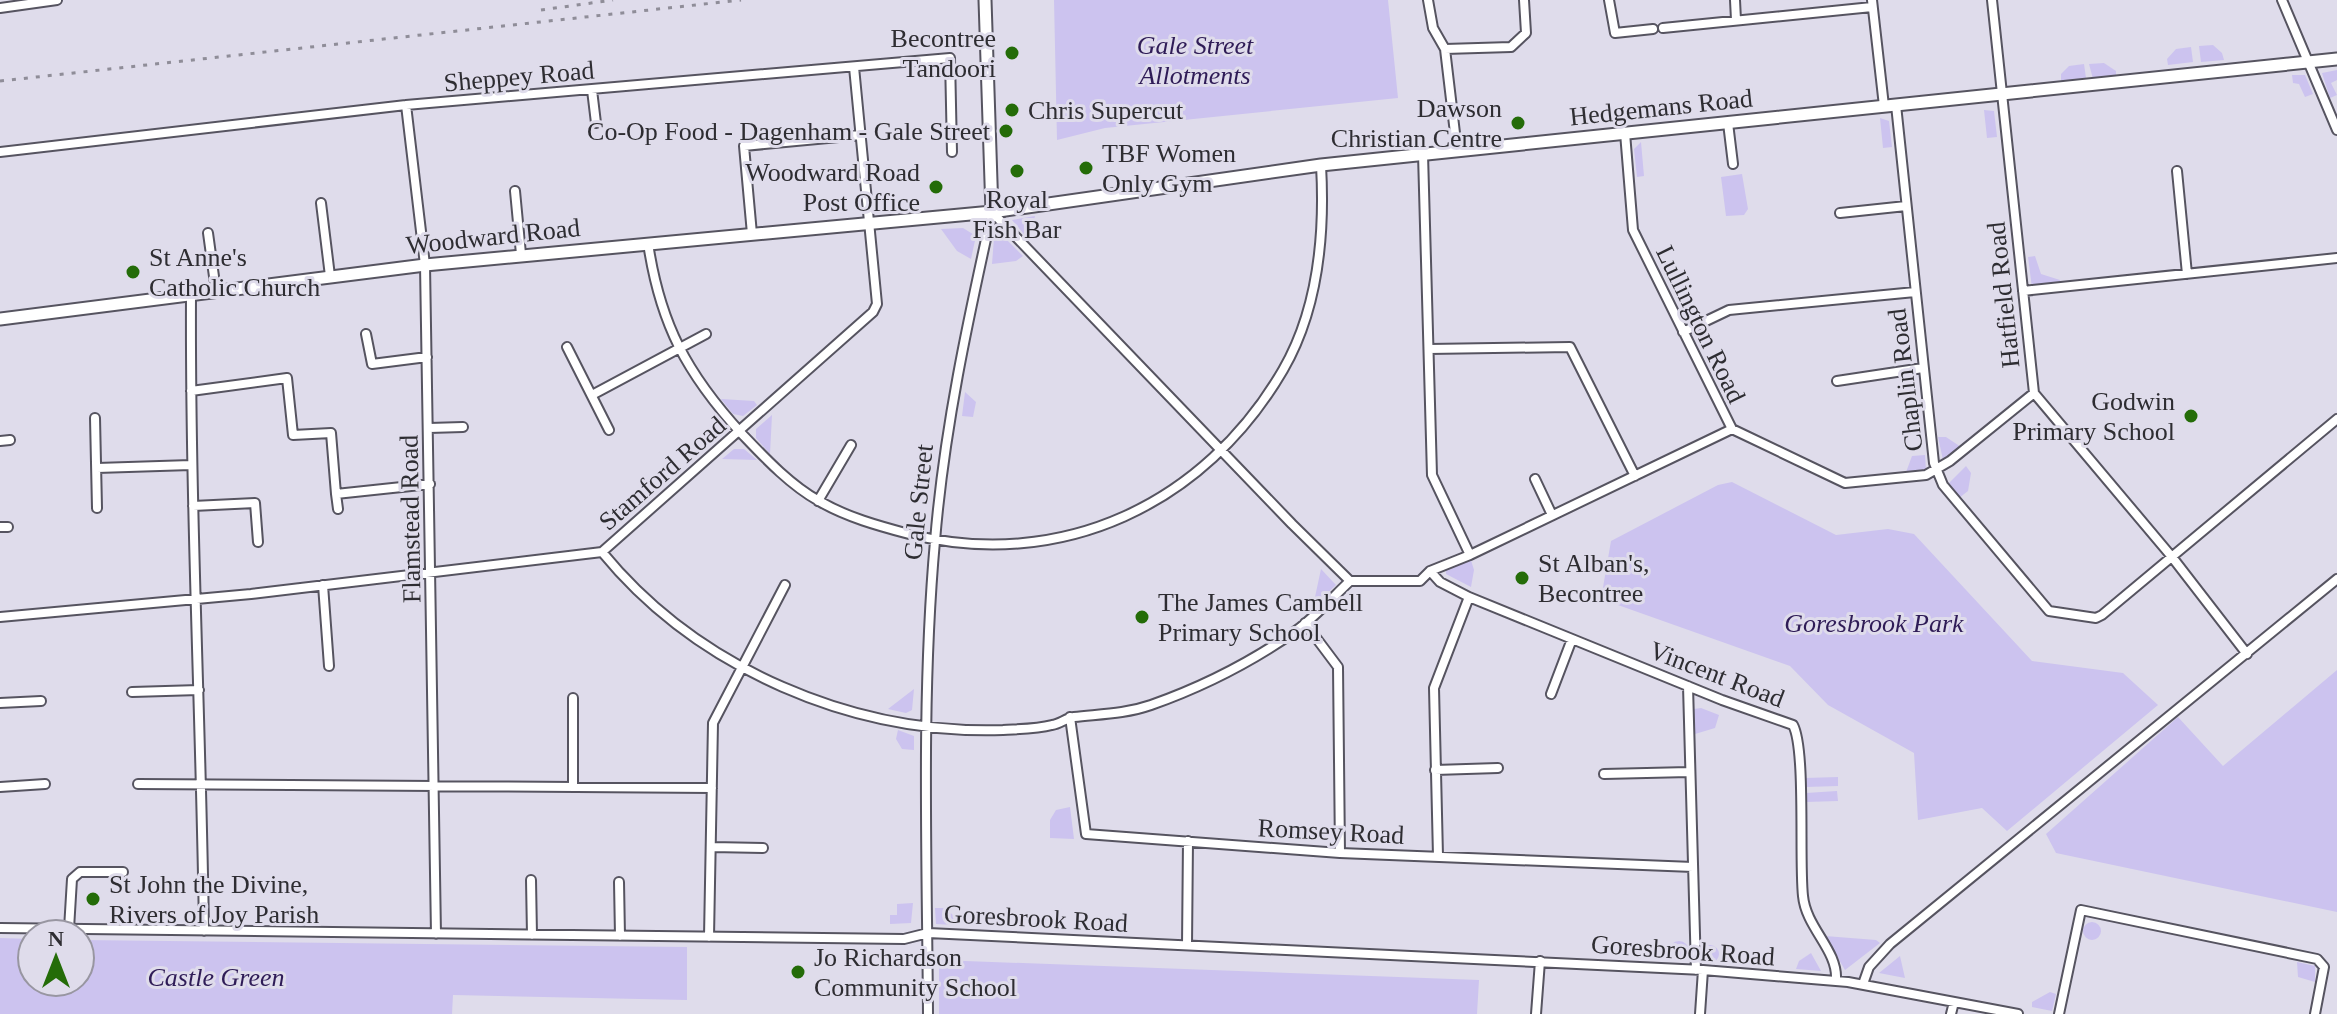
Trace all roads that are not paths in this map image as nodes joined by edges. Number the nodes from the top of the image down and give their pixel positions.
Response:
1 (57, 0) edge
2 (985, 0) edge
3 (1428, 0) edge
4 (1524, 0) edge
5 (1609, 0) edge
6 (1735, 0) edge
7 (1992, 0) edge
8 (2282, 0) edge
9 (1872, 3) edge
10 (0, 8) edge
11 (1736, 20) junction
12 (1663, 28) dead end
13 (1653, 29) dead end
14 (1445, 49) junction
15 (2337, 59) edge
16 (2308, 61) junction
17 (854, 67) junction
18 (592, 90) junction
19 (2001, 94) junction
20 (406, 105) junction
21 (1890, 105) junction
22 (596, 123) dead end
23 (1728, 123) junction
24 (2337, 130) edge
25 (1625, 133) junction
26 (860, 135) junction
27 (1457, 150) junction
28 (0, 152) edge
29 (952, 152) dead end
30 (1423, 154) junction
31 (1733, 164) dead end
32 (1321, 165) junction
33 (2177, 171) dead end
34 (515, 191) dead end
35 (321, 203) dead end
36 (1906, 206) junction
37 (992, 212) junction
38 (1840, 213) dead end
39 (868, 223) junction
40 (208, 233) dead end
41 (752, 234) junction
42 (648, 243) junction
43 (521, 254) junction
44 (2337, 258) edge
45 (425, 265) junction
46 (2187, 274) junction
47 (330, 276) junction
48 (216, 291) junction
49 (2023, 291) junction
50 (1915, 292) junction
51 (191, 294) junction
52 (0, 319) edge
53 (1683, 332) junction
54 (366, 334) dead end
55 (706, 334) dead end
56 (567, 347) dead end
57 (677, 348) junction
58 (1429, 349) junction
59 (427, 357) junction
60 (1923, 368) junction
61 (1837, 381) dead end
62 (191, 391) junction
63 (2034, 393) junction
64 (592, 395) junction
65 (95, 418) dead end
66 (2337, 419) edge
67 (463, 427) dead end
68 (429, 428) junction
69 (1732, 429) junction
70 (609, 430) dead end
71 (740, 431) junction
72 (851, 445) dead end
73 (1222, 451) junction
74 (191, 465) junction
75 (97, 468) junction
76 (1937, 470) junction
77 (1635, 476) junction
78 (1535, 479) dead end
79 (430, 484) junction
80 (336, 494) junction
81 (818, 501) junction
82 (193, 506) junction
83 (97, 508) dead end
84 (338, 509) dead end
85 (1552, 515) junction
86 (935, 540) junction
87 (258, 542) dead end
88 (602, 552) junction
89 (1470, 555) junction
90 (2172, 557) junction
91 (430, 571) junction
92 (1430, 571) junction
93 (2337, 579) edge
94 (1350, 581) junction
95 (323, 585) junction
96 (785, 585) dead end
97 (1469, 597) junction
98 (198, 599) junction
99 (0, 617) edge
100 (1305, 623) junction
101 (1572, 639) junction
102 (2247, 654) junction
103 (329, 666) dead end
104 (742, 666) junction
105 (1688, 686) junction
106 (199, 690) junction
107 (132, 692) dead end
108 (1551, 694) dead end
109 (573, 698) dead end
110 (41, 701) dead end
111 (0, 703) edge
112 (1070, 717) junction
113 (929, 725) junction
114 (1498, 768) dead end
115 (1435, 770) junction
116 (1689, 772) junction
117 (1604, 774) dead end
118 (45, 784) dead end
119 (138, 784) dead end
120 (203, 785) junction
121 (434, 786) junction
122 (0, 787) edge
123 (573, 787) junction
124 (712, 788) junction
125 (1188, 841) junction
126 (712, 847) junction
127 (763, 848) dead end
128 (1340, 853) junction
129 (1438, 856) junction
130 (108, 860) dead end
131 (1693, 867) junction
132 (108, 872) junction
133 (123, 872) dead end
134 (531, 880) dead end
135 (619, 882) dead end
136 (70, 918) edge
137 (96, 929) edge
138 (204, 931) junction
139 (928, 933) junction
140 (436, 934) junction
141 (532, 935) junction
142 (620, 936) junction
143 (709, 937) junction
144 (1187, 945) junction
145 (1540, 961) junction
146 (1700, 970) junction
147 (1836, 980) junction
148 (1863, 984) junction
149 (1954, 1002) junction
150 (928, 1014) edge
151 (1536, 1014) edge
152 (1700, 1014) edge
153 (1951, 1014) edge
154 (2018, 1014) edge
155 (2059, 1014) edge
156 (2315, 1014) edge

1 - 10 street
2 - 37 street, Gale Street
3 - 14 street
4 - 14 street
5 - 13 street
6 - 11 street
7 - 19 street, Hatfield Road
8 - 16 street
9 - 11 street
9 - 21 street, Chaplin Road
11 - 12 street
14 - 27 street
15 - 16 street, Hedgemans Road
16 - 19 street, Hedgemans Road
16 - 24 street
17 - 18 street, Sheppey Road
17 - 26 street, Stamford Road
17 - 29 street, Sheppey Road
18 - 20 street, Sheppey Road
18 - 22 street
19 - 21 street, Hedgemans Road
19 - 49 street, Hatfield Road
20 - 28 street, Sheppey Road
20 - 45 street, Flamstead Road
21 - 23 street, Hedgemans Road
21 - 36 street, Chaplin Road
23 - 25 street, Hedgemans Road
23 - 31 street
25 - 27 street, Hedgemans Road
25 - 53 street, Lullington Road
26 - 39 street, Stamford Road
26 - 41 street
27 - 30 street, Hedgemans Road
30 - 32 street, Hedgemans Road
30 - 58 street
32 - 37 street, Hedgemans Road
32 - 73 street
33 - 46 street
34 - 43 street
35 - 47 street
36 - 38 street
36 - 50 street, Chaplin Road
37 - 39 street, Woodward Road
37 - 73 street
37 - 86 street, Gale Street
39 - 41 street, Woodward Road
39 - 71 street, Stamford Road
40 - 48 street
41 - 42 street, Woodward Road
42 - 43 street, Woodward Road
42 - 57 street
43 - 45 street, Woodward Road
44 - 46 street
45 - 47 street, Woodward Road
45 - 59 street, Flamstead Road
46 - 49 street
47 - 48 street, Woodward Road
48 - 51 street, Woodward Road
49 - 63 street, Hatfield Road
50 - 53 street
50 - 60 street, Chaplin Road
51 - 52 street, Woodward Road
51 - 62 street
53 - 69 street, Lullington Road
54 - 59 street
55 - 57 street
56 - 64 street
57 - 64 street
57 - 71 street
58 - 77 street
58 - 89 street
59 - 68 street, Flamstead Road
60 - 61 street
60 - 76 street, Chaplin Road
62 - 74 street
62 - 80 street
63 - 76 street, Lullington Road
63 - 90 street, Hatfield Road
64 - 70 street
65 - 75 street
66 - 90 street, Chaplin Road
67 - 68 street
68 - 79 street, Flamstead Road
69 - 76 street, Lullington Road
69 - 77 street
71 - 81 street
71 - 88 street, Stamford Road
72 - 81 street
73 - 86 street
73 - 94 street
74 - 75 street
74 - 82 street
75 - 83 street
76 - 90 street, Chaplin Road
77 - 85 street
78 - 85 street
79 - 80 street
79 - 91 street, Flamstead Road
80 - 84 street
81 - 86 street
82 - 87 street
82 - 98 street
85 - 89 street
86 - 113 street, Gale Street
88 - 91 street, Stamford Road
88 - 104 street
89 - 92 street
90 - 102 street, Hatfield Road
91 - 95 street, Stamford Road
91 - 121 street, Flamstead Road
92 - 94 street
92 - 97 street, Vincent Road
93 - 102 street
94 - 100 street
95 - 98 street, Stamford Road
95 - 103 street
96 - 104 street
97 - 101 street, Vincent Road
97 - 115 street
98 - 99 street, Stamford Road
98 - 106 street
100 - 112 street
100 - 128 street
101 - 105 street, Vincent Road
101 - 108 street
102 - 148 street
104 - 113 street
104 - 124 street
105 - 116 street
105 - 147 street, Vincent Road
106 - 107 street
106 - 120 street
109 - 123 street
110 - 111 street
112 - 113 street
112 - 125 street, Romsey Road
113 - 139 street, Gale Street
114 - 115 street
115 - 129 street
116 - 117 street
116 - 131 street
118 - 122 street
119 - 120 street
120 - 121 street
120 - 138 street
121 - 123 street
121 - 140 street, Flamstead Road
123 - 124 street
124 - 126 street
125 - 128 street, Romsey Road
125 - 144 street
126 - 127 street
126 - 143 street
128 - 129 street, Romsey Road
129 - 131 street, Romsey Road
130 - 132 street
131 - 146 street
132 - 133 street
132 - 136 street
134 - 141 street
135 - 142 street
137 - 138 street, Goresbrook Road
138 - 140 street, Goresbrook Road
139 - 143 street, Goresbrook Road
139 - 144 street, Goresbrook Road
139 - 150 street, Gale Street
140 - 141 street, Goresbrook Road
141 - 142 street, Goresbrook Road
142 - 143 street, Goresbrook Road
144 - 145 street, Goresbrook Road
145 - 146 street, Goresbrook Road
145 - 151 street
146 - 147 street, Goresbrook Road
146 - 152 street
147 - 148 street, Goresbrook Road
148 - 149 street, Goresbrook Road
149 - 153 street
149 - 154 street, Goresbrook Road
155 - 156 street

